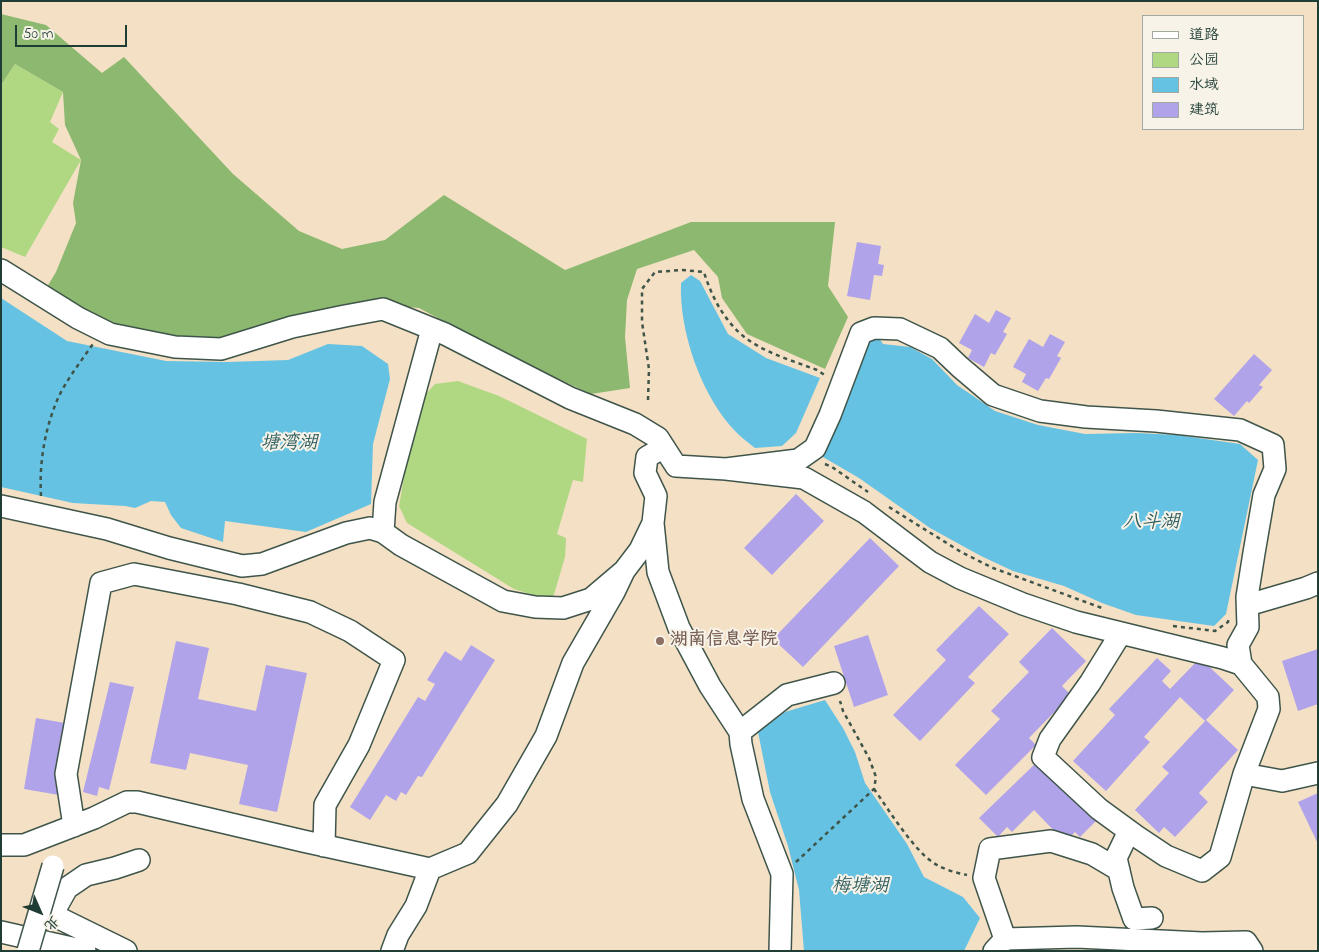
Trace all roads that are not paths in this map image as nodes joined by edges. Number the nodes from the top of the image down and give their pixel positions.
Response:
1 (1, 270) edge
2 (432, 329) junction
3 (664, 446) junction
4 (726, 469) junction
5 (1, 506) edge
6 (653, 523) junction
7 (383, 532) junction
8 (624, 571) junction
9 (1318, 583) edge
10 (1240, 609) junction
11 (1121, 633) junction
12 (1242, 664) junction
13 (834, 682) road end
14 (740, 732) junction
15 (1318, 772) edge
16 (1244, 774) junction
17 (74, 826) junction
18 (1129, 831) junction
19 (52, 834) junction
20 (1, 845) edge
21 (324, 846) junction
22 (139, 860) dead end
23 (430, 869) junction
24 (1119, 870) junction
25 (1, 918) edge
26 (1152, 918) dead end
27 (1, 932) edge
28 (26, 944) edge
29 (1000, 945) edge
30 (85, 951) edge
31 (126, 951) edge
32 (392, 951) edge
33 (780, 951) edge
34 (1252, 951) edge

1 - 2 lane
2 - 3 lane
2 - 7 lane
3 - 4 lane
3 - 6 lane
4 - 10 lane
4 - 11 lane
5 - 7 lane
6 - 8 lane
6 - 14 lane
7 - 8 lane
8 - 23 lane
9 - 10 lane
10 - 12 lane
11 - 12 lane
11 - 18 lane
12 - 16 lane
13 - 14 lane
14 - 33 lane
15 - 16 lane
16 - 18 lane
17 - 19 lane
17 - 21 lane
17 - 21 lane
18 - 24 lane
19 - 20 lane
19 - 28 lane, bridge
21 - 23 lane
22 - 31 lane
23 - 32 lane
24 - 26 lane
24 - 29 lane
25 - 28 lane
27 - 28 lane
28 - 30 lane
29 - 34 lane

